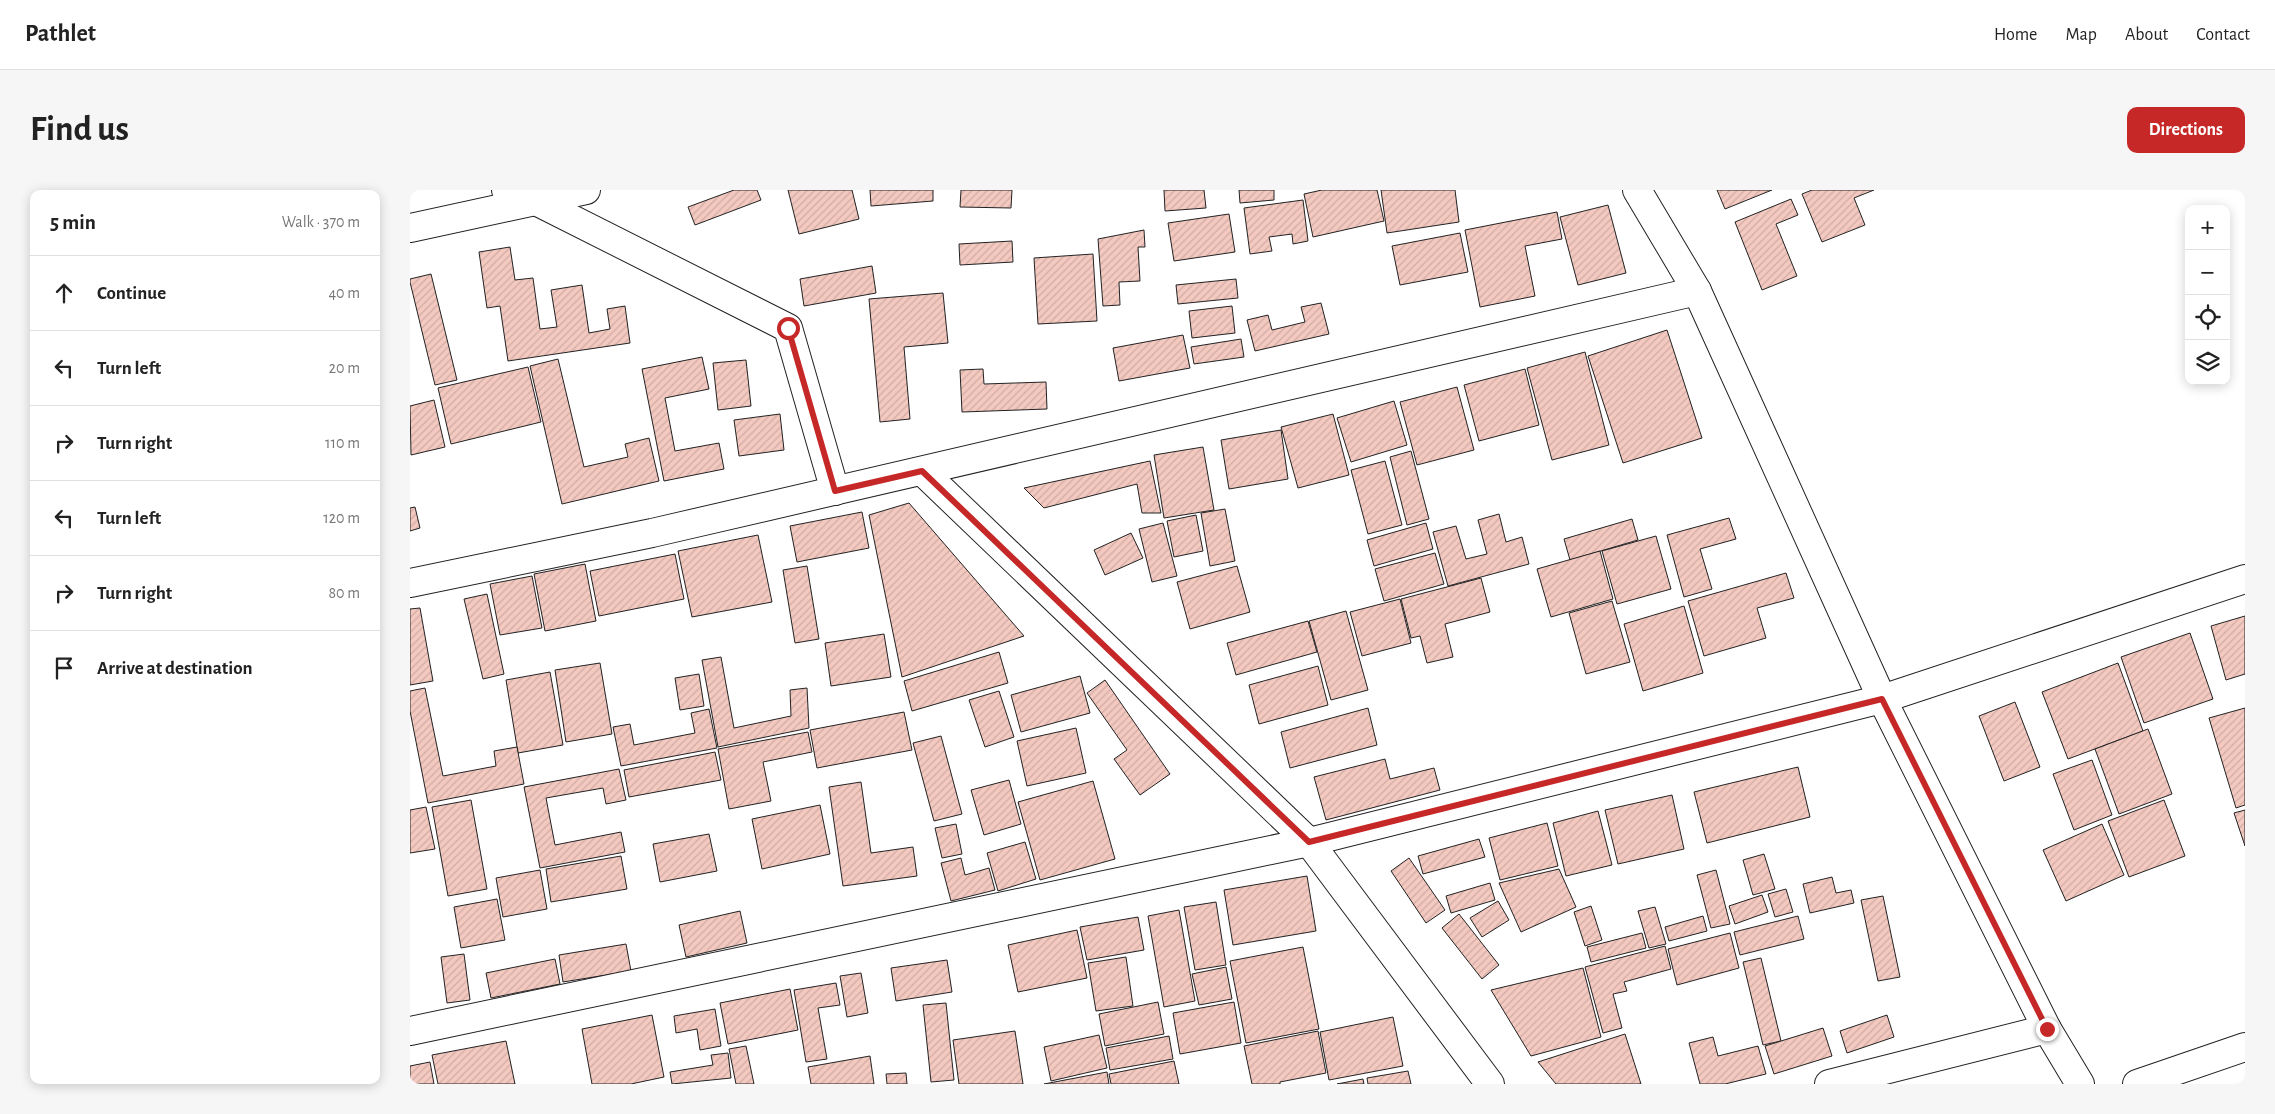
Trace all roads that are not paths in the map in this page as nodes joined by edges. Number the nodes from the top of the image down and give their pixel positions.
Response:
1 (506, 190) edge
2 (586, 190) edge
3 (1637, 190) edge
4 (537, 196) edge
5 (410, 228) edge
6 (1697, 291) junction
7 (922, 471) junction
8 (835, 491) junction
9 (2245, 579) edge
10 (410, 583) edge
11 (1882, 699) junction
12 (1309, 842) junction
13 (2047, 1029) junction
14 (410, 1031) edge
15 (2245, 1047) edge
16 (1490, 1084) edge
17 (1829, 1084) edge
18 (2080, 1084) edge
19 (2137, 1084) edge

1 - 4 street
2 - 4 street
3 - 6 street
4 - 5 street
4 - 8 street
6 - 7 street
6 - 11 street
7 - 8 street
7 - 12 street
8 - 10 street
9 - 11 street
11 - 12 street
11 - 13 street
12 - 14 street
12 - 16 street
13 - 17 street
13 - 18 street
15 - 19 street

